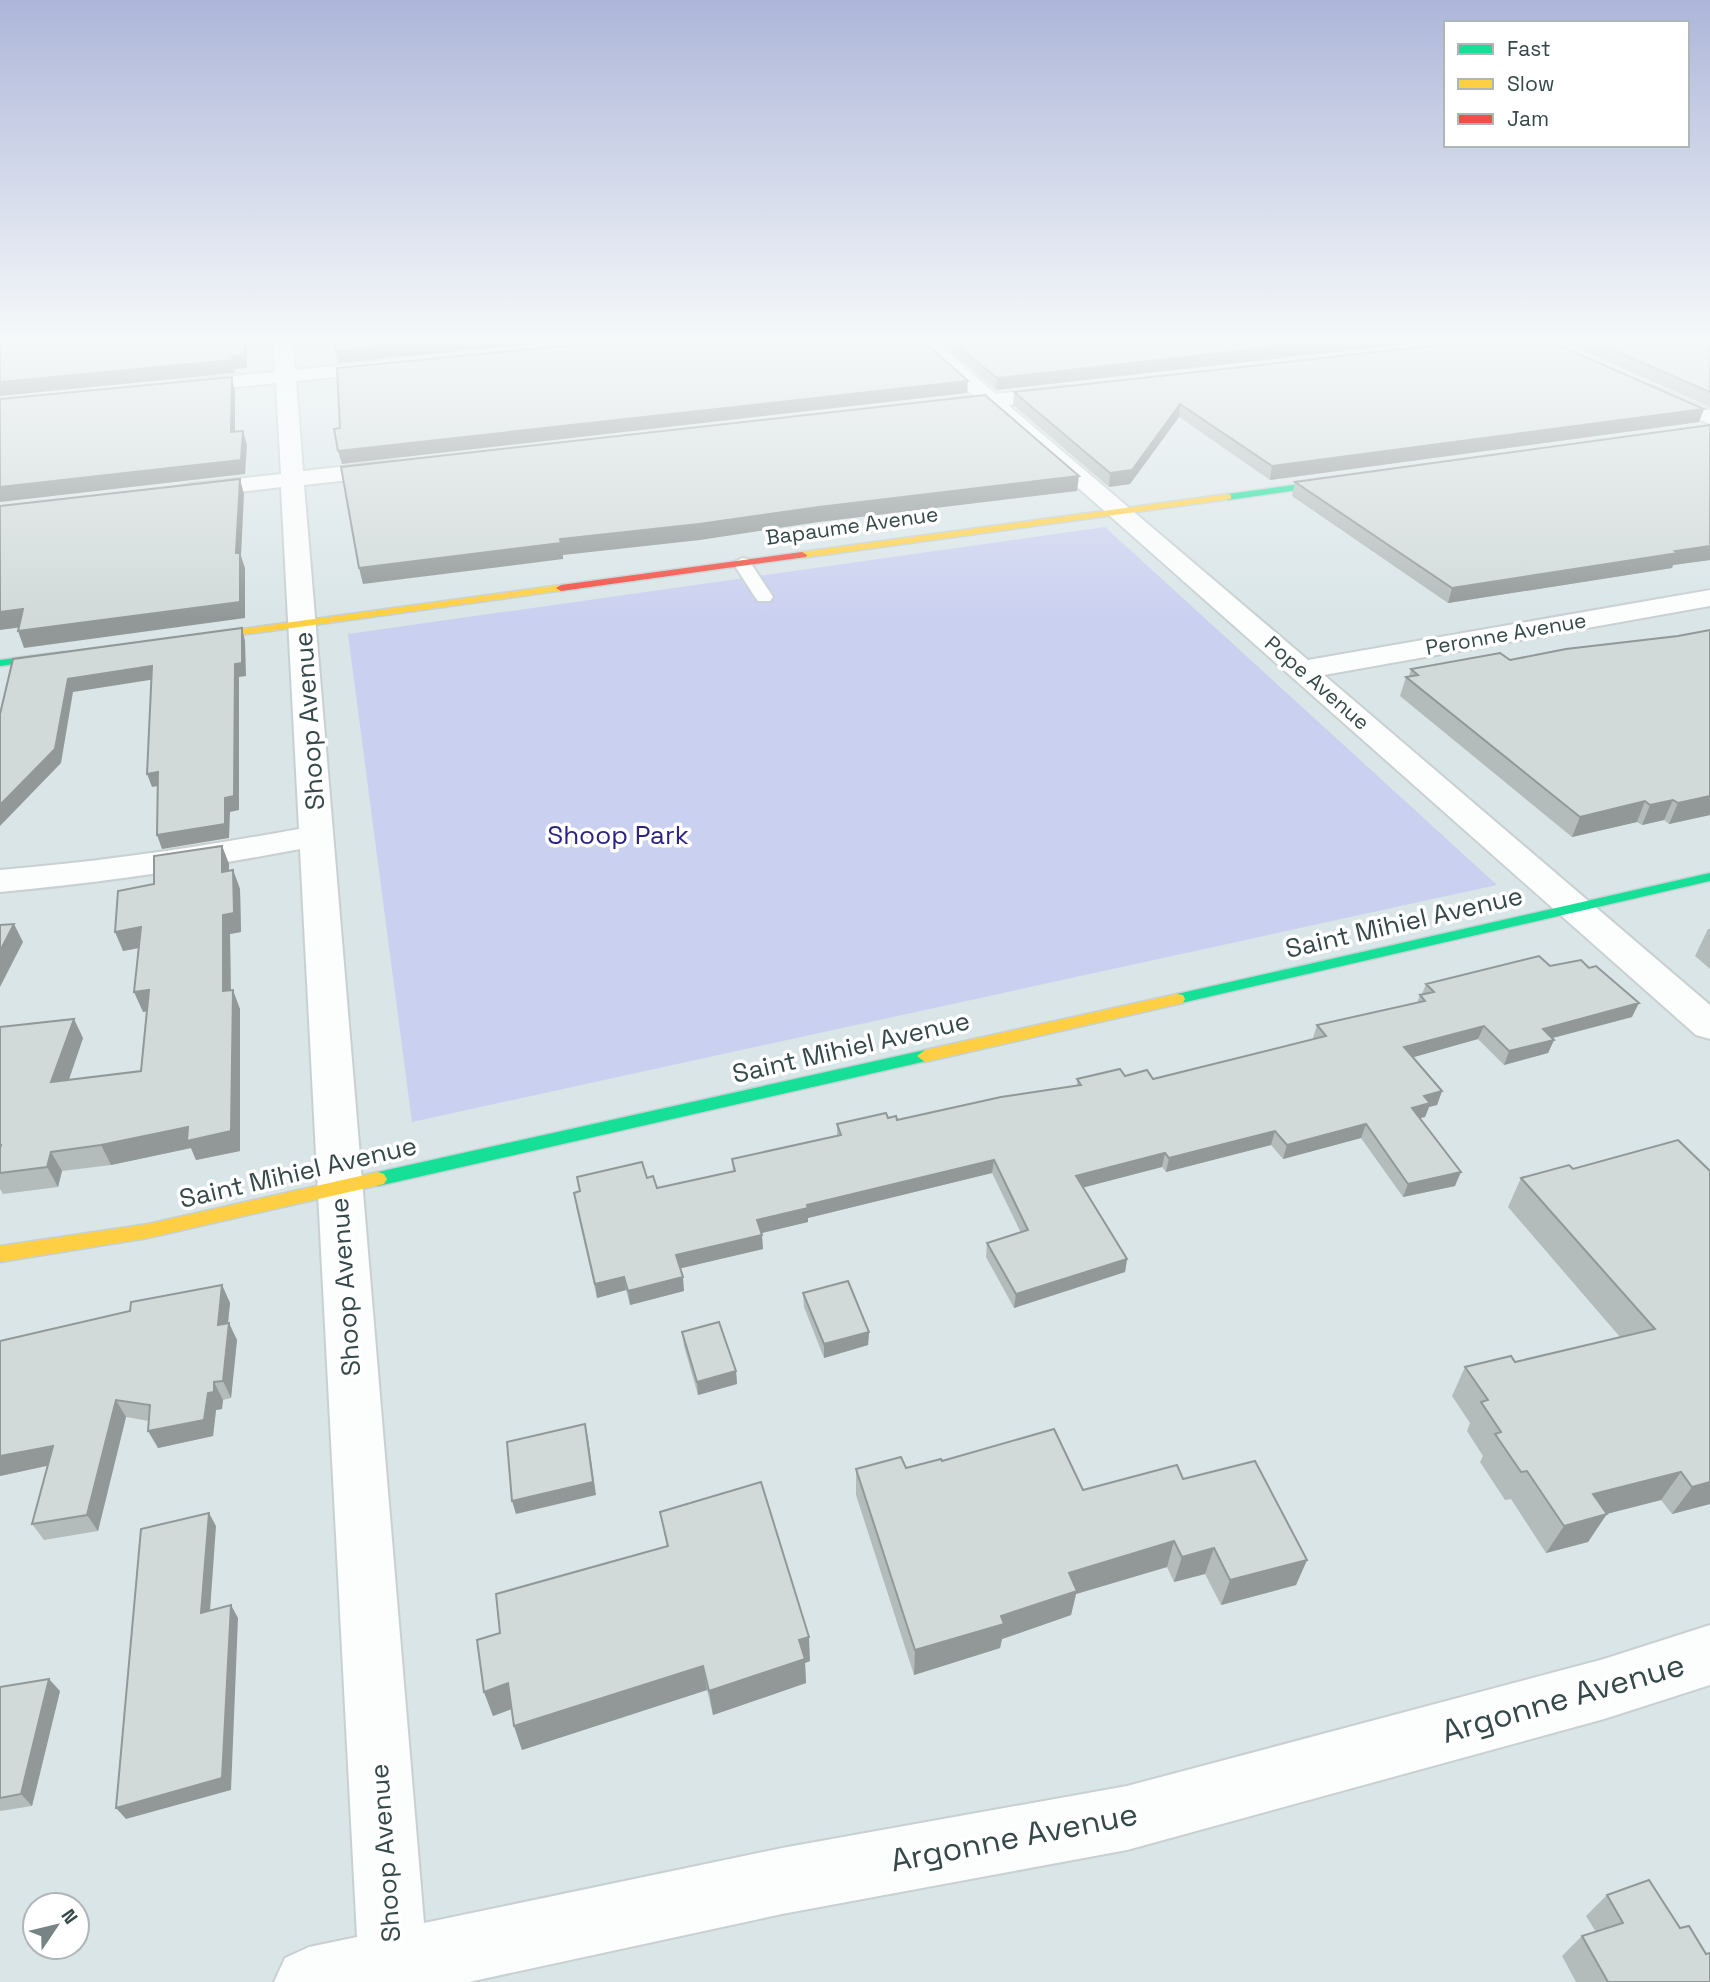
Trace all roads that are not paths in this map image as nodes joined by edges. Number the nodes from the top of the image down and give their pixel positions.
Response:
1 (289, 433) edge
2 (1031, 433) edge
3 (419, 465) edge
4 (292, 479) junction
5 (1356, 479) edge
6 (167, 494) edge
7 (1119, 510) junction
8 (742, 563) junction
9 (764, 597) dead end
10 (1710, 598) edge
11 (303, 623) junction
12 (173, 641) edge
13 (80, 653) edge
14 (0, 663) edge
15 (1302, 670) junction
16 (316, 836) junction
17 (1710, 877) edge
18 (0, 881) edge
19 (1578, 909) junction
20 (1710, 1026) edge
21 (338, 1188) junction
22 (0, 1254) edge
23 (1710, 1656) edge
24 (394, 1974) edge
25 (309, 1982) edge

1 - 4 street, Shoop Avenue
2 - 7 street, Pope Avenue
3 - 4 street
4 - 6 street
4 - 11 street, Shoop Avenue
5 - 7 street, Bapaume Avenue
7 - 8 street, Bapaume Avenue
7 - 15 street, Pope Avenue
8 - 9 lane
8 - 11 street, Bapaume Avenue
10 - 15 street, Peronne Avenue
11 - 12 street, Bapaume Avenue
11 - 16 street, Shoop Avenue
13 - 14 street
15 - 19 street, Pope Avenue
16 - 18 street
16 - 21 street, Shoop Avenue
17 - 19 street, Saint Mihiel Avenue
19 - 20 street, Pope Avenue
19 - 21 street, Saint Mihiel Avenue
21 - 22 street, Saint Mihiel Avenue
21 - 24 street, Shoop Avenue
23 - 24 street, Argonne Avenue
24 - 25 street, Argonne Avenue

